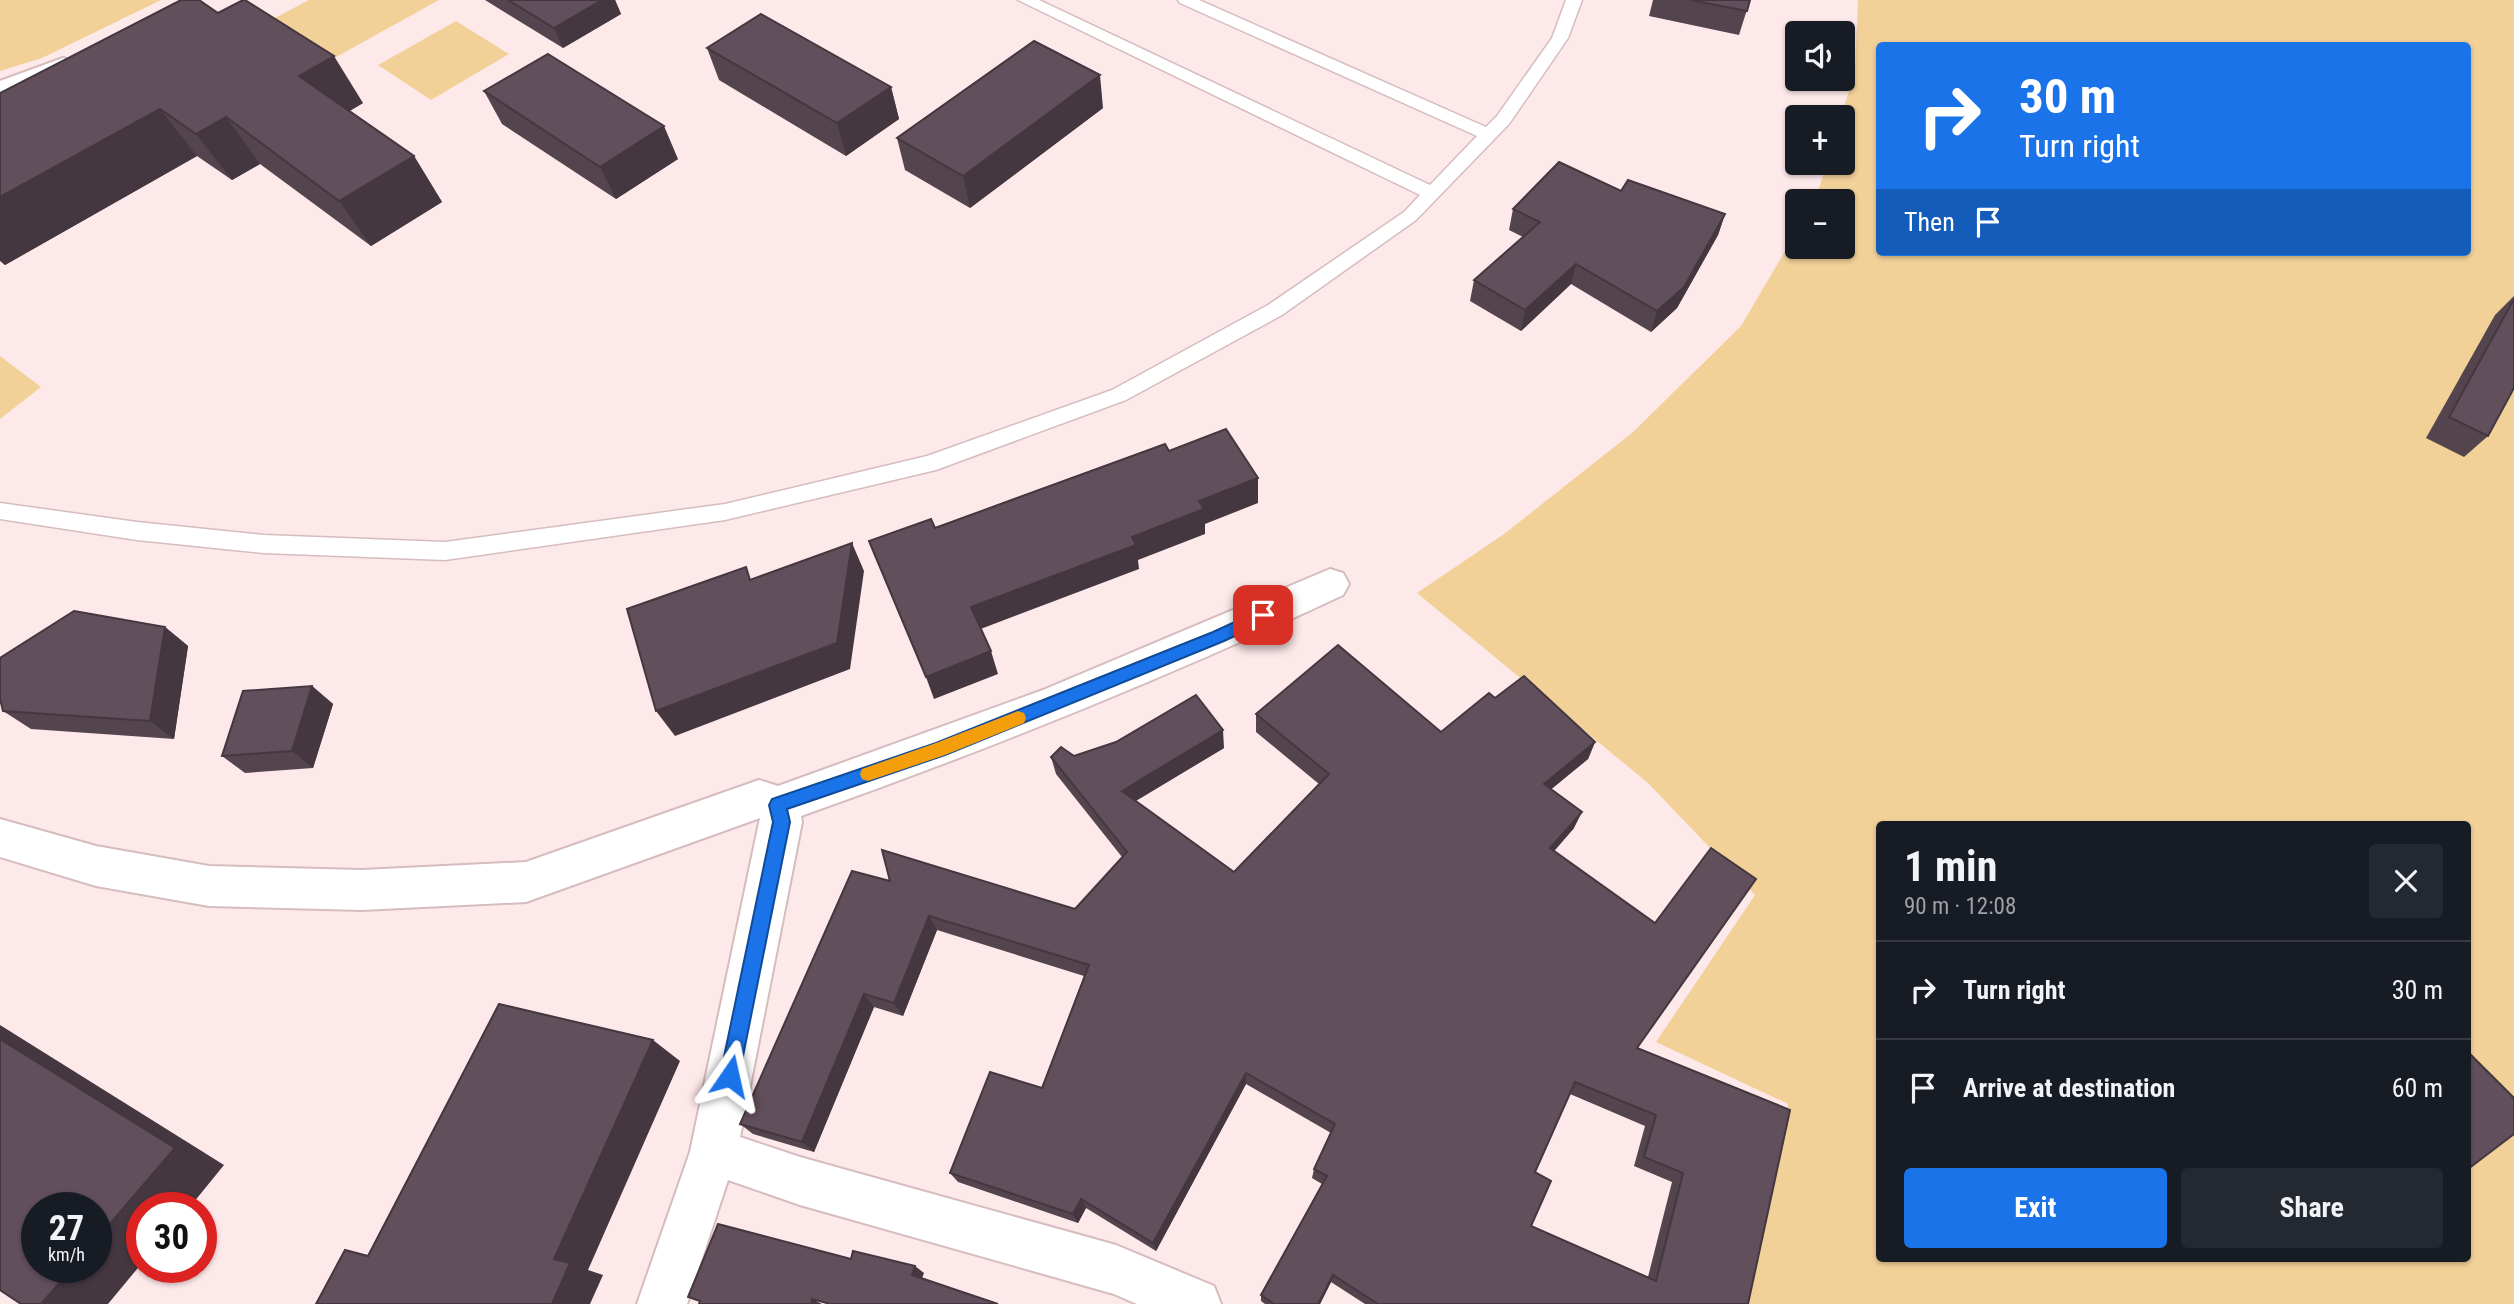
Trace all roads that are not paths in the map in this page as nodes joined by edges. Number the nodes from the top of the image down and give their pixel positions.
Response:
1 (1026, 0) edge
2 (1186, 0) edge
3 (1574, 0) edge
4 (88, 54) edge
5 (0, 91) edge
6 (1489, 135) junction
7 (1432, 193) junction
8 (0, 511) edge
9 (1330, 584) dead end
10 (778, 805) junction
11 (0, 838) edge
12 (714, 1152) junction
13 (662, 1304) edge
14 (1196, 1304) edge

1 - 7 lane
2 - 6 lane
3 - 6 lane
4 - 5 street
6 - 7 lane
7 - 8 lane
9 - 10 street
10 - 11 street
10 - 12 street
12 - 13 street
12 - 14 street

